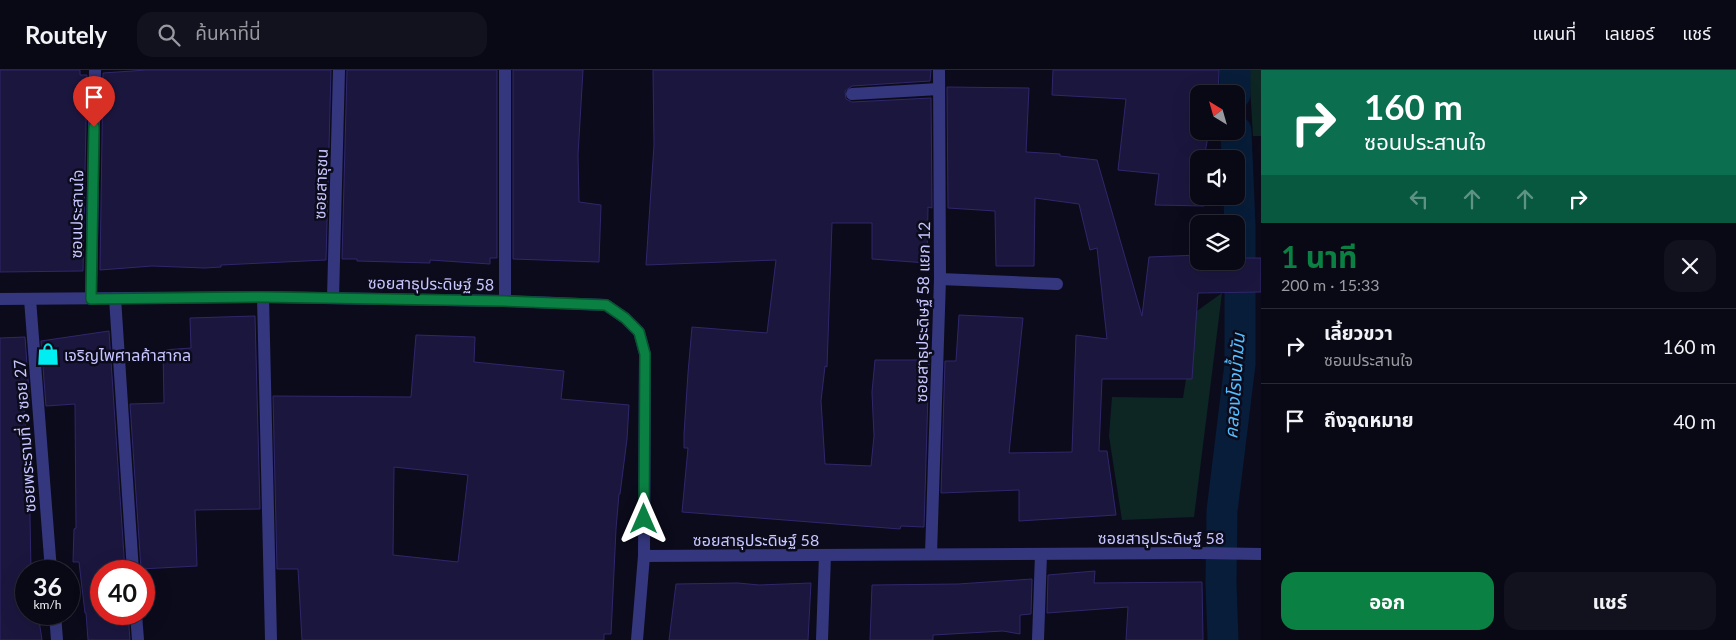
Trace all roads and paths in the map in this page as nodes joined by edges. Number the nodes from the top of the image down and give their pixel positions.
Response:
1 (95, 70) edge
2 (339, 70) edge
3 (505, 70) edge
4 (939, 70) edge
5 (939, 89) junction
6 (852, 94) dead end
7 (940, 279) junction
8 (1057, 284) dead end
9 (263, 297) junction
10 (30, 298) junction
11 (115, 298) junction
12 (332, 298) junction
13 (0, 299) edge
14 (91, 299) junction
15 (504, 301) junction
16 (931, 554) junction
17 (1041, 554) junction
18 (1261, 554) edge
19 (824, 555) junction
20 (644, 556) junction
21 (50, 560) edge
22 (132, 560) edge
23 (55, 625) edge
24 (137, 625) edge
25 (57, 640) edge
26 (138, 640) edge
27 (270, 640) edge
28 (637, 640) edge
29 (822, 640) edge
30 (1038, 640) edge

1 - 14 street, ซอนประสานใจ
2 - 12 street, ซอยสาธุชน
3 - 15 street
4 - 5 street, ซอยสาธุประดิษฐ์ 58 แยก 12
5 - 6 street
5 - 7 street, ซอยสาธุประดิษฐ์ 58 แยก 12
7 - 8 street
7 - 16 street, ซอยสาธุประดิษฐ์ 58 แยก 12
9 - 11 street, ซอยสาธุประดิษฐ์ 58
9 - 12 street, ซอยสาธุประดิษฐ์ 58
9 - 27 street
10 - 13 street, ซอยสาธุประดิษฐ์ 58
10 - 14 street, ซอยสาธุประดิษฐ์ 58
10 - 21 street, ซอยพระรามที่ 3 ซอย 27
11 - 14 street, ซอยสาธุประดิษฐ์ 58
11 - 22 street
12 - 15 street, ซอยสาธุประดิษฐ์ 58
15 - 20 street, ซอยสาธุประดิษฐ์ 58
16 - 17 street, ซอยสาธุประดิษฐ์ 58
16 - 19 street, ซอยสาธุประดิษฐ์ 58
17 - 18 street, ซอยสาธุประดิษฐ์ 58
17 - 30 street
19 - 20 street, ซอยสาธุประดิษฐ์ 58
19 - 29 street
20 - 28 street
23 - 25 street
24 - 26 street

